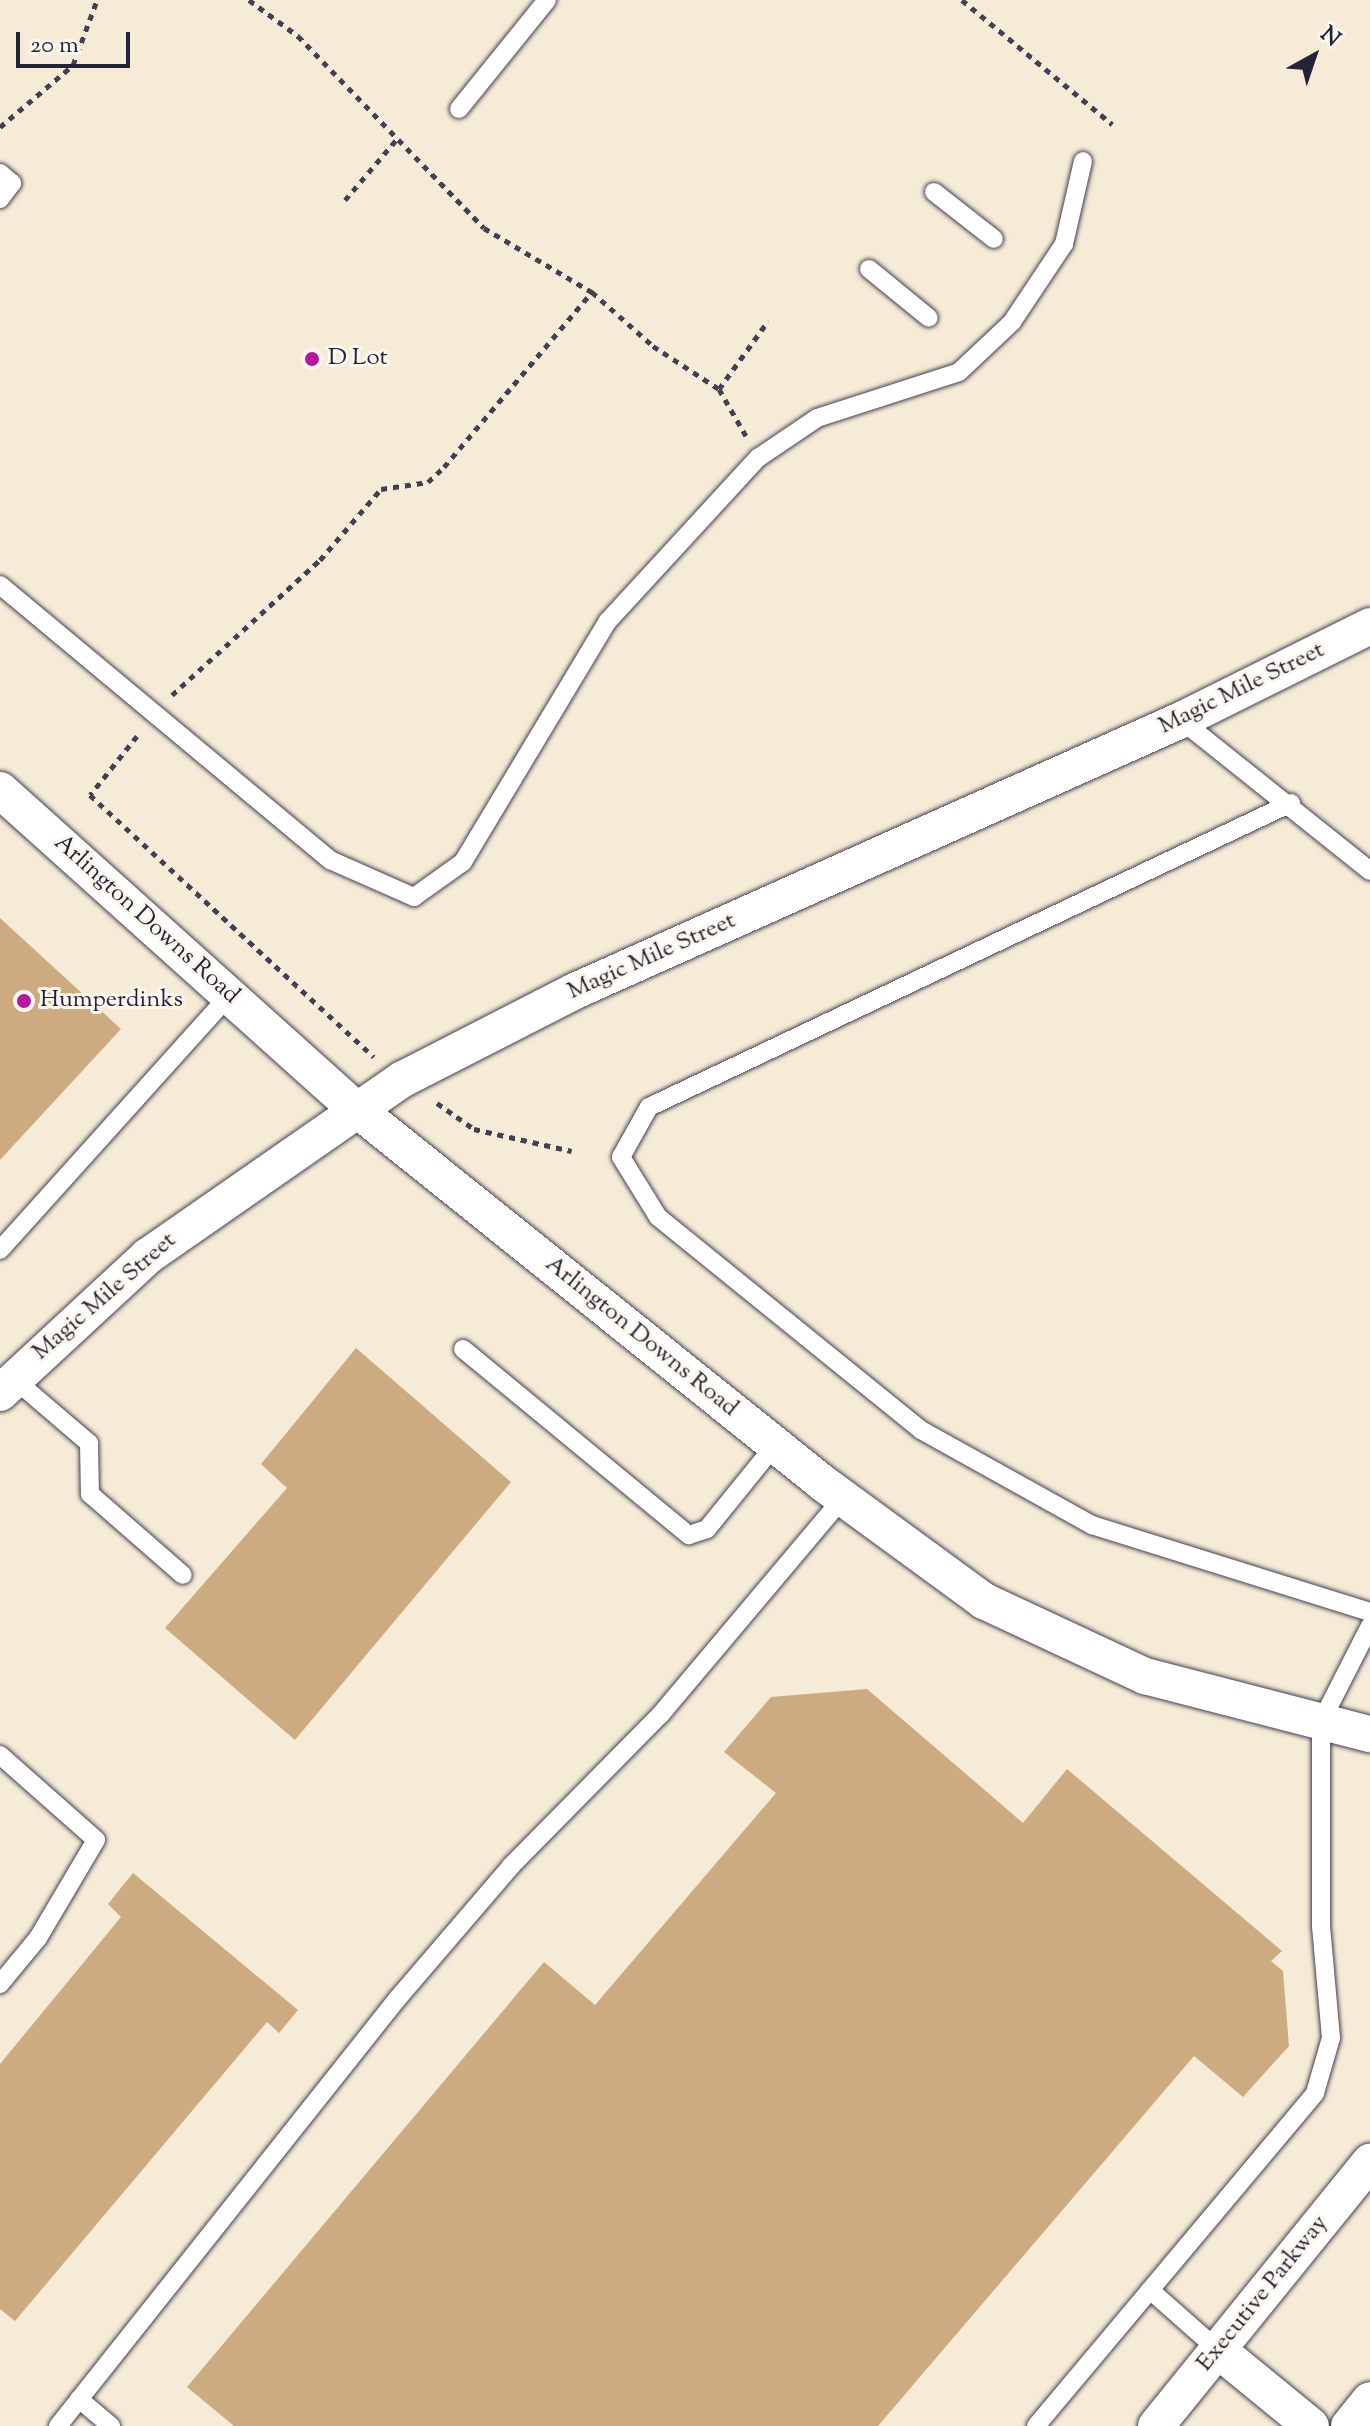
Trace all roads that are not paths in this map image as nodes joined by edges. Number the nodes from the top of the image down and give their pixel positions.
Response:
1 (547, 0) edge
2 (459, 109) dead end
3 (1083, 161) dead end
4 (0, 173) edge
5 (934, 192) dead end
6 (0, 199) edge
7 (994, 239) dead end
8 (869, 269) dead end
9 (929, 318) dead end
10 (0, 585) edge
11 (1370, 626) edge
12 (1181, 720) junction
13 (0, 790) edge
14 (1291, 803) junction
15 (1370, 871) edge
16 (230, 995) junction
17 (355, 1108) junction
18 (0, 1250) edge
19 (463, 1349) dead end
20 (7, 1386) edge
21 (775, 1445) junction
22 (843, 1498) junction
23 (183, 1575) dead end
24 (1370, 1612) edge
25 (1370, 1626) edge
26 (1321, 1722) junction
27 (1370, 1734) edge
28 (0, 1755) edge
29 (0, 1984) edge
30 (1370, 2162) edge
31 (1150, 2290) junction
32 (1218, 2350) junction
33 (79, 2399) junction
34 (1370, 2400) edge
35 (58, 2426) edge
36 (111, 2426) edge
37 (1036, 2426) edge
38 (1156, 2426) edge
39 (1311, 2426) edge
40 (1349, 2426) edge

1 - 2 lane
3 - 10 lane
4 - 6 lane
5 - 7 lane
8 - 9 lane
11 - 12 street, Magic Mile Street
12 - 14 lane
12 - 17 street, Magic Mile Street
13 - 16 street, Arlington Downs Road
14 - 15 lane
14 - 24 lane
16 - 17 street, Arlington Downs Road
16 - 18 lane
17 - 20 street, Magic Mile Street
17 - 21 street, Arlington Downs Road
19 - 21 lane
20 - 23 lane
21 - 22 street, Arlington Downs Road
22 - 26 street, Arlington Downs Road
22 - 33 lane
25 - 26 lane
26 - 27 street, Arlington Downs Road
26 - 31 lane
28 - 29 lane
30 - 32 street, Executive Parkway
31 - 32 lane
31 - 37 lane
32 - 38 street, Executive Parkway
32 - 39 street
33 - 35 lane
33 - 36 lane
34 - 40 street

